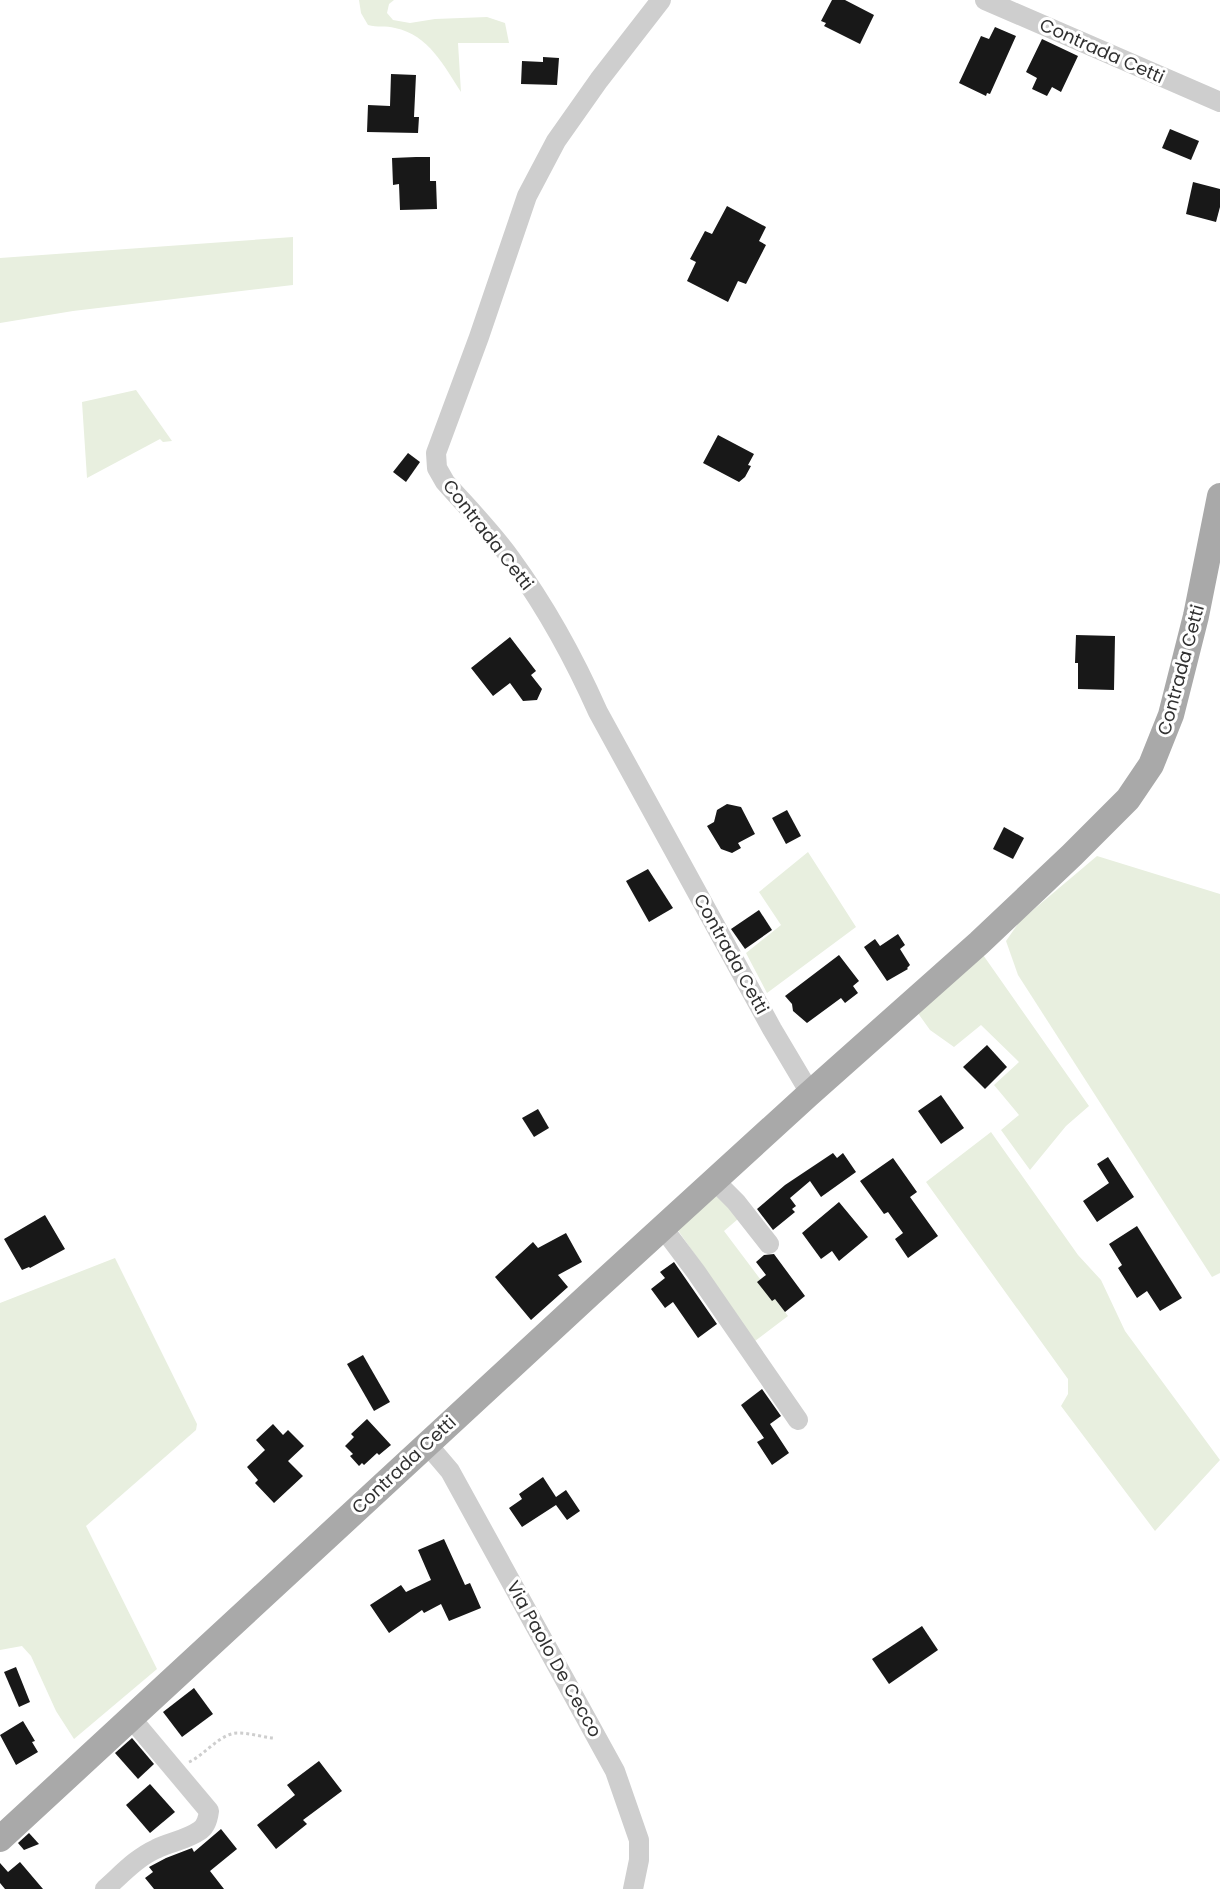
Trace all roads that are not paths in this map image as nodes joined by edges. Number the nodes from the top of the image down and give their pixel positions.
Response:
1 (661, 0) edge
2 (985, 0) edge
3 (1220, 102) edge
4 (1220, 496) edge
5 (810, 1094) junction
6 (714, 1180) junction
7 (663, 1228) junction
8 (769, 1244) dead end
9 (798, 1420) dead end
10 (427, 1444) junction
11 (131, 1718) junction
12 (0, 1839) edge
13 (105, 1889) edge
14 (633, 1889) edge

1 - 5 street, Contrada Cetti
2 - 3 street, Contrada Cetti
4 - 5 main road, Contrada Cetti
5 - 6 main road, Contrada Cetti
6 - 7 main road, Contrada Cetti
6 - 8 street
7 - 9 street
7 - 10 main road, Contrada Cetti
10 - 11 main road, Contrada Cetti
10 - 14 street, Via Paolo De Cecco
11 - 12 main road, Contrada Cetti
11 - 13 street

